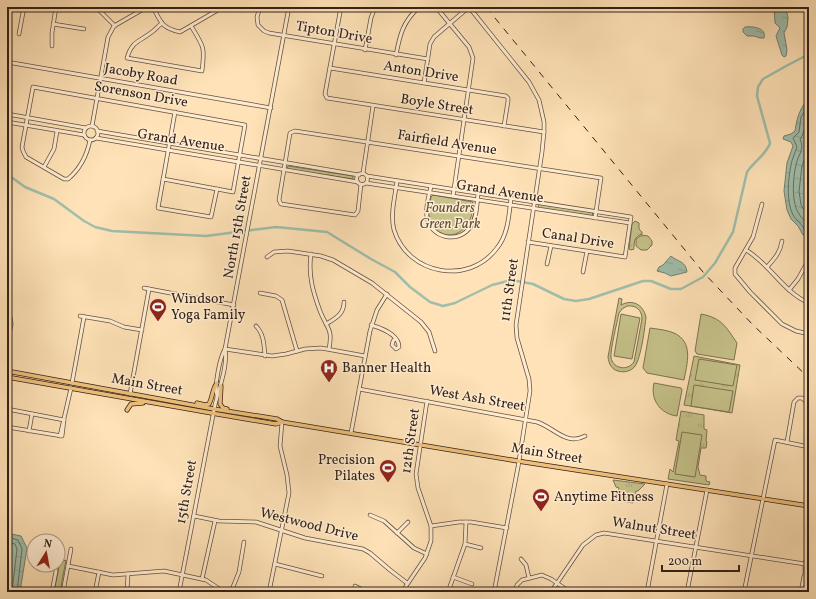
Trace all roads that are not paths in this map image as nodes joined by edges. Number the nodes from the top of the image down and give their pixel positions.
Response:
1 (24, 7) edge
2 (56, 7) edge
3 (94, 7) edge
4 (147, 7) edge
5 (153, 7) edge
6 (223, 7) edge
7 (260, 7) edge
8 (289, 7) edge
9 (341, 7) edge
10 (375, 7) edge
11 (418, 7) edge
12 (436, 7) edge
13 (469, 7) edge
14 (162, 23) junction
15 (450, 23) junction
16 (54, 24) junction
17 (115, 26) junction
18 (191, 26) junction
19 (84, 29) dead end
20 (19, 34) dead end
21 (284, 36) junction
22 (334, 44) junction
23 (52, 46) dead end
24 (365, 50) junction
25 (396, 55) junction
26 (428, 59) junction
27 (7, 62) edge
28 (330, 68) junction
29 (100, 79) junction
30 (424, 83) junction
31 (469, 90) junction
32 (97, 99) junction
33 (373, 106) junction
34 (271, 108) junction
35 (175, 112) junction
36 (7, 114) edge
37 (27, 118) junction
38 (464, 120) junction
39 (7, 122) edge
40 (26, 125) junction
41 (92, 126) junction
42 (504, 126) junction
43 (86, 128) junction
44 (57, 131) junction
45 (97, 131) junction
46 (544, 132) junction
47 (84, 135) junction
48 (96, 138) junction
49 (90, 140) junction
50 (368, 141) junction
51 (169, 143) junction
52 (168, 150) junction
53 (240, 155) junction
54 (459, 156) junction
55 (261, 158) junction
56 (238, 162) junction
57 (285, 162) junction
58 (260, 165) junction
59 (44, 167) junction
60 (284, 169) junction
61 (539, 169) junction
62 (363, 173) junction
63 (359, 175) junction
64 (367, 176) junction
65 (163, 179) junction
66 (397, 181) junction
67 (358, 182) junction
68 (366, 183) junction
69 (361, 184) junction
70 (431, 186) junction
71 (396, 188) junction
72 (217, 189) junction
73 (454, 190) junction
74 (430, 193) junction
75 (478, 194) junction
76 (453, 196) junction
77 (511, 198) junction
78 (477, 200) junction
79 (534, 202) junction
80 (762, 204) dead end
81 (510, 205) junction
82 (533, 209) junction
83 (596, 212) junction
84 (594, 218) junction
85 (630, 223) junction
86 (782, 241) dead end
87 (528, 242) junction
88 (551, 246) junction
89 (746, 250) junction
90 (587, 251) junction
91 (311, 254) junction
92 (267, 257) dead end
93 (809, 259) edge
94 (547, 264) dead end
95 (767, 267) junction
96 (583, 272) dead end
97 (144, 288) dead end
98 (149, 289) junction
99 (788, 290) junction
100 (260, 293) dead end
101 (387, 294) junction
102 (344, 302) dead end
103 (809, 303) edge
104 (234, 305) junction
105 (80, 316) dead end
106 (84, 317) junction
107 (326, 324) junction
108 (372, 325) junction
109 (256, 326) dead end
110 (142, 330) junction
111 (809, 334) edge
112 (395, 339) dead end
113 (225, 348) junction
114 (329, 349) junction
115 (435, 350) dead end
116 (297, 351) junction
117 (264, 356) junction
118 (365, 356) junction
119 (220, 364) joint
120 (224, 365) joint
121 (7, 371) edge
122 (7, 377) edge
123 (34, 381) junction
124 (72, 383) junction
125 (217, 383) junction
126 (221, 386) junction
127 (71, 388) junction
128 (97, 388) junction
129 (359, 389) junction
130 (106, 394) junction
131 (130, 394) junction
132 (217, 396) junction
133 (129, 398) junction
134 (161, 399) junction
135 (427, 401) junction
136 (182, 403) junction
137 (160, 404) junction
138 (809, 404) edge
139 (7, 409) edge
140 (214, 409) junction
141 (127, 410) dead end
142 (32, 414) junction
143 (213, 414) junction
144 (248, 414) junction
145 (526, 419) junction
146 (64, 420) junction
147 (282, 422) junction
148 (7, 427) edge
149 (29, 431) junction
150 (351, 433) junction
151 (585, 436) dead end
152 (787, 442) junction
153 (420, 444) junction
154 (809, 447) edge
155 (520, 461) junction
156 (668, 484) junction
157 (707, 490) junction
158 (762, 499) junction
159 (809, 506) edge
160 (370, 515) dead end
161 (194, 516) junction
162 (215, 521) junction
163 (408, 522) dead end
164 (466, 522) junction
165 (431, 526) junction
166 (507, 528) junction
167 (282, 530) junction
168 (397, 532) junction
169 (657, 540) junction
170 (244, 542) dead end
171 (465, 544) junction
172 (696, 547) junction
173 (481, 548) dead end
174 (809, 548) edge
175 (71, 549) dead end
176 (426, 554) junction
177 (751, 556) junction
178 (521, 560) dead end
179 (275, 564) junction
180 (808, 564) edge
181 (68, 566) junction
182 (99, 572) junction
183 (56, 573) edge
184 (128, 574) junction
185 (183, 575) junction
186 (322, 576) dead end
187 (453, 577) junction
188 (529, 578) junction
189 (202, 579) junction
190 (407, 583) junction
191 (557, 583) junction
192 (803, 583) junction
193 (472, 584) dead end
194 (356, 586) dead end
195 (52, 592) edge
196 (63, 592) edge
197 (95, 592) edge
198 (127, 592) edge
199 (179, 592) edge
200 (224, 592) edge
201 (231, 592) edge
202 (269, 592) edge
203 (367, 592) edge
204 (402, 592) edge
205 (448, 592) edge
206 (494, 592) edge
207 (515, 592) edge
208 (551, 592) edge
209 (570, 592) edge
210 (647, 592) edge
211 (687, 592) edge
212 (744, 592) edge
213 (801, 592) edge

1 - 20 street
2 - 16 street
3 - 17 street
4 - 17 street
5 - 14 street
6 - 18 street
7 - 21 street, Tipton Drive
8 - 21 street, North 15th Street
9 - 22 street
10 - 24 street
11 - 25 street
12 - 15 street
13 - 15 street
13 - 46 street, 11th Street
14 - 18 street
14 - 18 street
15 - 26 street
15 - 31 street
16 - 19 street
16 - 23 street
17 - 29 street
21 - 22 street, Tipton Drive
21 - 34 street, North 15th Street
22 - 24 street, Tipton Drive
22 - 28 street
24 - 25 street, Tipton Drive
25 - 26 street, Tipton Drive
26 - 30 street
27 - 29 street, Jacoby Road
28 - 30 street, Anton Drive
28 - 33 street, Boyle Street
29 - 32 street
29 - 34 street, Jacoby Road
30 - 31 street, Anton Drive
31 - 38 street
31 - 42 street, Anton Drive
32 - 35 street, Sorenson Drive
32 - 37 street, Sorenson Drive
32 - 41 street
33 - 38 street, Boyle Street
33 - 50 street
34 - 55 street, North 15th Street
35 - 51 street
35 - 53 street, Sorenson Drive
36 - 37 street
37 - 40 street
37 - 43 street
38 - 42 street, Boyle Street
38 - 54 street
39 - 40 street
40 - 44 street
40 - 59 street
41 - 43 street
41 - 45 street
42 - 46 street, Boyle Street
43 - 47 street
44 - 47 street
44 - 59 street
45 - 48 street
45 - 51 street, Grand Avenue
46 - 61 street, 11th Street
47 - 49 street
48 - 49 street
48 - 52 street, Grand Avenue
49 - 59 street
50 - 54 street, Fairfield Avenue
50 - 57 street, Fairfield Avenue
50 - 62 street
51 - 52 street
51 - 53 street, Grand Avenue
52 - 56 street, Grand Avenue
52 - 65 street
53 - 55 street, Grand Avenue
53 - 56 street
54 - 61 street, Fairfield Avenue
54 - 73 street
55 - 57 street, Grand Avenue
55 - 58 street, North 15th Street
56 - 58 street, Grand Avenue
56 - 72 street
57 - 60 street
57 - 63 street, Grand Avenue
58 - 60 street, Grand Avenue
58 - 104 street, North 15th Street
60 - 67 street, Grand Avenue
60 - 69 street
61 - 79 street, 11th Street
61 - 83 street, Fairfield Avenue
62 - 63 street
62 - 64 street
63 - 67 street
64 - 66 street, Grand Avenue
64 - 68 street
65 - 72 street
65 - 72 street
66 - 70 street, Grand Avenue
66 - 71 street
67 - 69 street
68 - 69 street
68 - 71 street, Grand Avenue
70 - 73 street, Grand Avenue
70 - 74 street
71 - 74 street, Grand Avenue
71 - 81 street
73 - 75 street, Grand Avenue
73 - 76 street
74 - 76 street, Grand Avenue
74 - 78 street
75 - 77 street, Grand Avenue
75 - 78 street
76 - 78 street, Grand Avenue
77 - 79 street, Grand Avenue
77 - 81 street
78 - 81 street, Grand Avenue
79 - 82 street, 11th Street
79 - 83 street, Grand Avenue
80 - 89 street
81 - 82 street, Grand Avenue
82 - 84 street, Grand Avenue
82 - 87 street, 11th Street
83 - 84 street
83 - 85 street, Grand Avenue
84 - 85 street, Grand Avenue
85 - 90 street, Canal Drive
86 - 95 street
87 - 88 street, Canal Drive
87 - 145 street, 11th Street
88 - 90 street, Canal Drive
88 - 94 street
89 - 95 street
89 - 111 street
90 - 96 street
91 - 92 street
91 - 101 street
91 - 107 street
93 - 99 street
95 - 99 street
97 - 98 street
98 - 104 street
98 - 110 street
99 - 103 street
100 - 116 street
101 - 108 street
101 - 115 street
102 - 107 street
104 - 113 street, North 15th Street
105 - 106 street
106 - 110 street
106 - 124 street
107 - 114 street
108 - 112 street
108 - 118 street
109 - 117 street
110 - 131 street
113 - 117 street
113 - 119 street, North 15th Street
113 - 120 street, North 15th Street
114 - 116 street
114 - 118 street
116 - 117 street
118 - 129 street
119 - 125 street, 15th Street
120 - 126 street, 15th Street
121 - 124 main road, Main Street
122 - 123 main road, Main Street
123 - 124 main road
123 - 127 main road, Main Street
124 - 128 main road, Main Street
125 - 132 street, 15th Street
125 - 136 main road
126 - 132 street, 15th Street
126 - 144 main road
127 - 128 main road
127 - 130 main road, Main Street
127 - 146 street
128 - 131 main road, Main Street
129 - 135 street, West Ash Street
129 - 150 street
130 - 131 main road
130 - 133 main road, Main Street
131 - 134 main road, Main Street
132 - 140 street, 15th Street
133 - 134 main road
133 - 137 main road, Main Street
134 - 136 main road, Main Street
135 - 145 street, West Ash Street
135 - 153 street, 12th Street
136 - 140 main road, Main Street
137 - 141 main road
137 - 143 main road, Main Street
138 - 152 street
139 - 142 street
140 - 143 street, 15th Street
140 - 144 main road, Main Street
142 - 146 street
142 - 149 street
143 - 147 main road, Main Street
143 - 161 street, 15th Street
144 - 147 main road, Main Street
145 - 151 street, West Ash Street
145 - 155 street, 11th Street
146 - 149 street
147 - 150 main road, Main Street
147 - 167 street
148 - 149 street
150 - 153 main road, Main Street
152 - 154 street
152 - 158 street
153 - 155 main road, Main Street
153 - 165 street, 12th Street
155 - 156 main road, Main Street
155 - 166 street, 11th Street
156 - 157 main road, Main Street
156 - 169 street
157 - 158 main road, Main Street
157 - 172 street
158 - 159 main road, Main Street
158 - 177 street
160 - 168 street
161 - 162 street, Westwood Drive
161 - 185 street, 15th Street
162 - 167 street, Westwood Drive
162 - 189 street
163 - 168 street
164 - 165 street
164 - 166 street
164 - 171 street
165 - 176 street, 12th Street
166 - 206 street, 11th Street
167 - 179 street
167 - 190 street, Westwood Drive
168 - 176 street
169 - 172 street, Walnut Street
169 - 191 street, Walnut Street
169 - 210 street
170 - 201 street
171 - 173 street
171 - 187 street
172 - 177 street, Walnut Street
172 - 211 street
174 - 180 street
175 - 181 street
176 - 190 street, 12th Street
177 - 180 street, Walnut Street
177 - 212 street
178 - 188 street
179 - 186 street
179 - 202 street
180 - 192 street
180 - 192 street
181 - 182 street
181 - 196 street
182 - 184 street
182 - 197 street
183 - 195 street
184 - 185 street
184 - 198 street
185 - 189 street
185 - 199 street, 15th Street
187 - 193 street
187 - 205 street
188 - 191 street
188 - 207 street
189 - 200 street
190 - 204 street, 12th Street
191 - 208 street, Walnut Street
191 - 209 street
192 - 213 street
194 - 203 street

